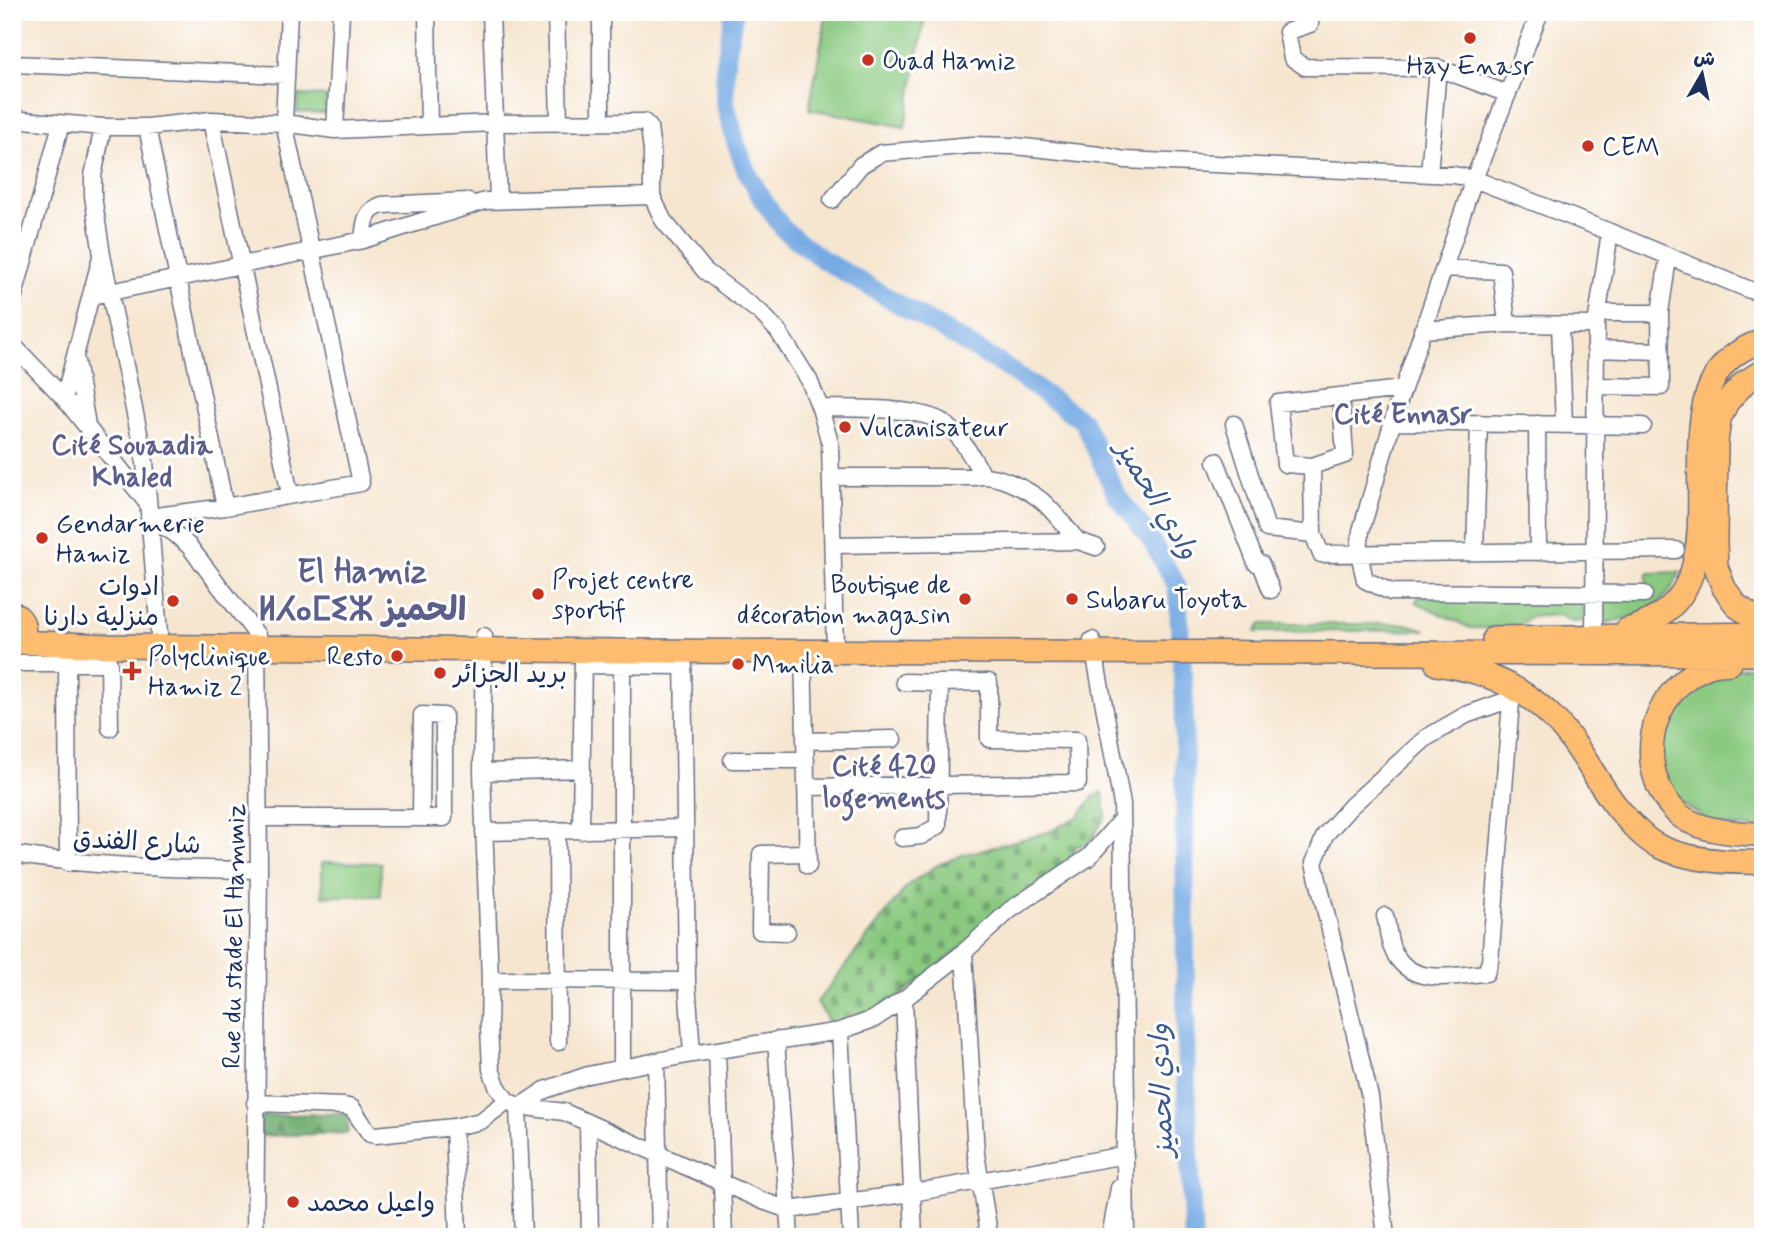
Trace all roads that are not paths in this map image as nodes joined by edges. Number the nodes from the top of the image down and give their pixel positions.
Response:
1 (289, 12) edge
2 (341, 12) edge
3 (427, 12) edge
4 (491, 12) edge
5 (556, 12) edge
6 (601, 12) edge
7 (1311, 12) edge
8 (1540, 12) edge
9 (12, 64) edge
10 (1438, 68) junction
11 (286, 75) junction
12 (1508, 94) junction
13 (12, 119) edge
14 (211, 120) junction
15 (559, 122) junction
16 (601, 122) junction
17 (284, 123) junction
18 (495, 123) junction
19 (61, 124) junction
20 (429, 125) junction
21 (103, 127) junction
22 (147, 127) junction
23 (335, 130) junction
24 (1429, 174) junction
25 (1474, 180) junction
26 (652, 197) junction
27 (491, 200) junction
28 (832, 200) dead end
29 (1610, 232) junction
30 (363, 240) junction
31 (310, 249) junction
32 (102, 255) junction
33 (1668, 258) junction
34 (243, 264) junction
35 (1445, 268) junction
36 (179, 277) junction
37 (110, 292) junction
38 (1763, 293) edge
39 (91, 296) junction
40 (12, 303) edge
41 (1660, 313) junction
42 (1597, 319) junction
43 (1507, 324) junction
44 (1560, 325) junction
45 (1422, 330) junction
46 (1763, 341) edge
47 (12, 344) edge
48 (1595, 349) junction
49 (1659, 351) junction
50 (75, 357) junction
51 (1763, 372) edge
52 (1595, 386) junction
53 (1402, 389) junction
54 (1341, 397) junction
55 (64, 398) junction
56 (820, 408) junction
57 (1392, 422) junction
58 (1479, 423) junction
59 (1234, 424) dead end
60 (1536, 424) junction
61 (1564, 424) junction
62 (1594, 425) junction
63 (1643, 426) dead end
64 (88, 427) junction
65 (1216, 461) dead end
66 (1312, 466) junction
67 (983, 475) junction
68 (831, 477) junction
69 (290, 494) junction
70 (225, 507) junction
71 (148, 511) junction
72 (1262, 514) junction
73 (1241, 524) junction
74 (1313, 534) junction
75 (1078, 541) junction
76 (834, 545) junction
77 (1096, 547) dead end
78 (1676, 550) dead end
79 (1475, 551) junction
80 (1538, 552) junction
81 (1594, 552) junction
82 (1359, 553) junction
83 (1271, 590) dead end
84 (1594, 594) junction
85 (1644, 594) dead end
86 (1763, 623) edge
87 (19, 632) edge
88 (159, 634) junction
89 (1763, 634) edge
90 (1594, 636) junction
91 (257, 641) junction
92 (484, 642) junction
93 (835, 645) junction
94 (109, 646) junction
95 (1093, 646) junction
96 (1243, 646) junction
97 (803, 650) junction
98 (1365, 653) junction
99 (1763, 654) edge
100 (583, 658) junction
101 (622, 658) junction
102 (684, 658) junction
103 (1763, 659) edge
104 (67, 663) junction
105 (904, 682) dead end
106 (940, 683) junction
107 (1512, 693) junction
108 (110, 728) dead end
109 (893, 739) dead end
110 (805, 741) junction
111 (806, 760) junction
112 (732, 761) dead end
113 (582, 769) junction
114 (482, 772) junction
115 (940, 786) junction
116 (806, 787) junction
117 (259, 818) junction
118 (421, 818) junction
119 (1121, 820) junction
120 (685, 828) junction
121 (621, 830) junction
122 (557, 831) junction
123 (581, 831) junction
124 (484, 832) junction
125 (1763, 834) edge
126 (902, 838) dead end
127 (12, 854) edge
128 (1763, 862) edge
129 (68, 863) junction
130 (259, 870) junction
131 (1385, 916) dead end
132 (787, 932) dead end
133 (964, 952) junction
134 (490, 981) junction
135 (556, 981) junction
136 (621, 981) junction
137 (687, 981) junction
138 (904, 999) junction
139 (840, 1031) junction
140 (776, 1040) junction
141 (558, 1042) dead end
142 (718, 1050) junction
143 (692, 1054) junction
144 (656, 1061) junction
145 (622, 1068) junction
146 (255, 1103) junction
147 (515, 1104) junction
148 (588, 1123) junction
149 (454, 1127) junction
150 (658, 1153) junction
151 (1125, 1155) junction
152 (722, 1181) junction
153 (980, 1181) junction
154 (912, 1193) junction
155 (849, 1202) junction
156 (789, 1210) junction
157 (255, 1237) edge
158 (458, 1237) edge
159 (523, 1237) edge
160 (590, 1237) edge
161 (660, 1237) edge
162 (724, 1237) edge
163 (790, 1237) edge
164 (851, 1237) edge
165 (914, 1237) edge
166 (984, 1237) edge
167 (1110, 1237) edge
168 (1126, 1237) edge
169 (1386, 1237) edge

1 - 11 street
2 - 23 street
3 - 20 street
4 - 18 street
5 - 15 street
6 - 16 street
7 - 10 street
8 - 12 street
9 - 11 street
10 - 12 street
10 - 24 street
11 - 17 street
12 - 25 street
13 - 19 street
14 - 17 street
14 - 22 street
14 - 34 street
15 - 16 street
15 - 18 street
16 - 26 street
17 - 23 street
17 - 31 street
18 - 20 street
18 - 27 street
19 - 21 street
19 - 40 street
20 - 23 street
21 - 22 street
21 - 32 street
22 - 36 street
24 - 25 street
24 - 28 street
25 - 29 street
25 - 35 street
26 - 27 street
26 - 56 street
27 - 30 street
27 - 30 street
29 - 33 street
29 - 42 street
30 - 31 street
31 - 34 street
31 - 69 street
32 - 37 street
32 - 39 street
33 - 38 street
33 - 41 street
34 - 36 street
34 - 69 street
35 - 43 street
35 - 45 street
36 - 37 street
36 - 70 street
37 - 39 street
37 - 71 street
39 - 50 street
41 - 42 street
41 - 49 street
42 - 44 street
42 - 48 street
43 - 44 street
43 - 45 street
44 - 61 street
45 - 53 street
46 - 90 highway
47 - 55 street
48 - 49 street
48 - 52 street
49 - 52 street
50 - 55 street
50 - 64 street
51 - 86 highway
52 - 62 street
53 - 54 street
53 - 57 street
54 - 66 street
54 - 66 street
55 - 64 street
56 - 67 street
56 - 68 street
57 - 58 street
57 - 82 street
58 - 60 street
58 - 79 street
59 - 72 street
60 - 61 street
60 - 80 street
61 - 62 street
62 - 63 street
62 - 81 street
64 - 71 street
65 - 73 street
66 - 74 street
67 - 68 street
67 - 75 street
68 - 76 street
69 - 70 street
70 - 71 street
71 - 88 street
71 - 91 street
72 - 73 street
72 - 74 street
73 - 83 street
74 - 82 street
75 - 76 street
75 - 77 street
76 - 93 street
78 - 81 street
79 - 80 street
79 - 82 street
80 - 81 street
81 - 84 street
82 - 84 street
84 - 85 street
84 - 90 street
87 - 88 highway
87 - 94 highway
87 - 104 street
88 - 91 highway
89 - 90 highway
90 - 96 highway
91 - 92 highway
91 - 94 highway
91 - 117 street, Rue du stade El Hammiz
92 - 93 highway
92 - 100 highway
92 - 114 street
93 - 95 highway
93 - 97 highway
94 - 104 street
95 - 96 highway
95 - 119 street
96 - 98 highway
97 - 102 highway
97 - 110 street
98 - 99 highway
98 - 107 highway
100 - 101 highway
100 - 113 street
101 - 102 highway
101 - 121 street
102 - 120 street
103 - 125 highway
104 - 108 street
104 - 129 street
105 - 106 street
106 - 115 street
106 - 115 street
107 - 128 highway
107 - 131 street
107 - 169 street
109 - 110 street
110 - 111 street
111 - 112 street
111 - 116 street
113 - 114 street
113 - 123 street
114 - 124 street
115 - 116 street
115 - 126 street
116 - 132 street
117 - 118 street
117 - 130 street, Rue du stade El Hammiz
118 - 118 street
119 - 133 street
119 - 151 street
120 - 121 street
120 - 137 street
121 - 123 street
121 - 136 street
122 - 123 street
122 - 124 street
122 - 135 street
124 - 134 street
127 - 129 street, شارع الفندق
129 - 130 street, شارع الفندق
130 - 146 street, Rue du stade El Hammiz
133 - 138 street
133 - 153 street
134 - 135 street
134 - 147 street
135 - 136 street
135 - 141 street
136 - 137 street
136 - 145 street
137 - 143 street
138 - 139 street
138 - 154 street
139 - 140 street
139 - 155 street
140 - 142 street
140 - 156 street
142 - 143 street
142 - 152 street
143 - 144 street
144 - 145 street
144 - 150 street
145 - 147 street
146 - 149 street
146 - 157 street, Rue du stade El Hammiz
147 - 148 street
147 - 149 street
147 - 159 street
148 - 150 street
148 - 160 street
149 - 158 street
150 - 152 street
150 - 161 street
151 - 153 street
151 - 167 street
151 - 168 street
152 - 156 street
152 - 162 street
153 - 154 street
153 - 166 street
154 - 155 street
154 - 165 street
155 - 156 street
155 - 164 street
156 - 163 street

